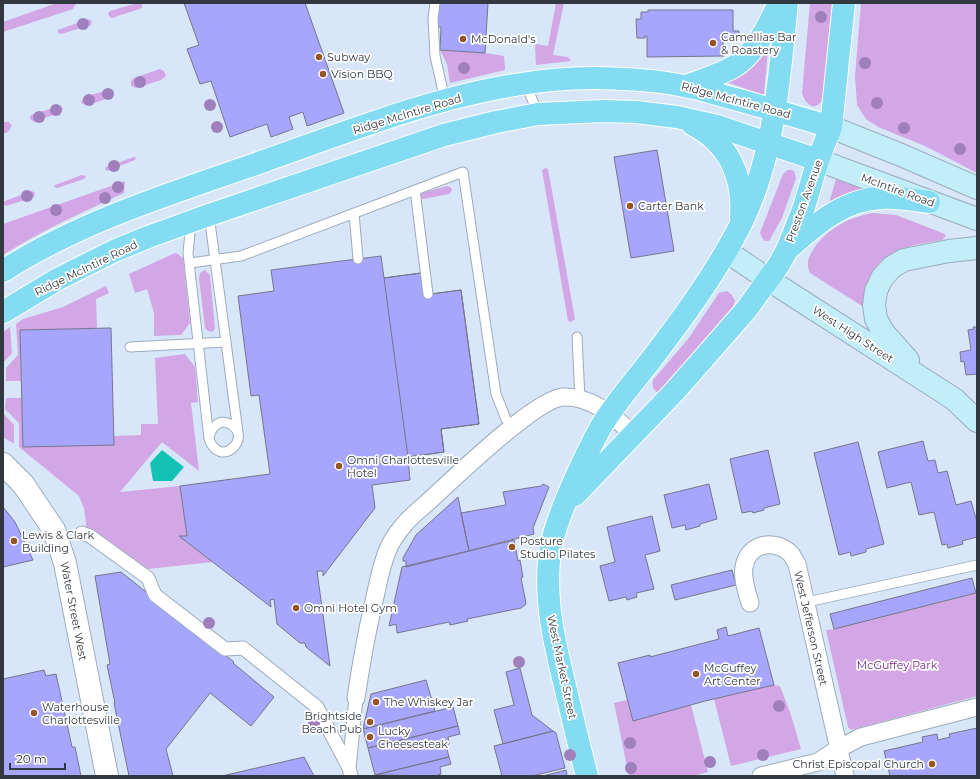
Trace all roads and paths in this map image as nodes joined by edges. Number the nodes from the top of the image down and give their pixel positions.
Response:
1 (435, 3) edge
2 (779, 3) edge
3 (787, 3) edge
4 (844, 3) edge
5 (525, 84) junction
6 (686, 86) junction
7 (445, 101) junction
8 (775, 109) junction
9 (538, 114) junction
10 (677, 117) junction
11 (831, 127) junction
12 (769, 144) junction
13 (818, 160) junction
14 (211, 180) junction
15 (977, 188) edge
16 (415, 190) junction
17 (158, 199) junction
18 (929, 202) junction
19 (354, 213) junction
20 (200, 218) junction
21 (977, 219) edge
22 (740, 225) junction
23 (977, 248) edge
24 (787, 250) junction
25 (114, 251) junction
26 (726, 251) junction
27 (358, 259) dead end
28 (215, 260) junction
29 (190, 263) junction
30 (3, 271) edge
31 (769, 280) junction
32 (428, 294) dead end
33 (3, 312) edge
34 (577, 337) dead end
35 (226, 342) junction
36 (199, 344) junction
37 (130, 347) dead end
38 (928, 382) junction
39 (580, 399) junction
40 (610, 414) junction
41 (506, 419) dead end
42 (977, 420) edge
43 (633, 434) junction
44 (238, 435) junction
45 (209, 439) junction
46 (3, 464) edge
47 (562, 511) junction
48 (82, 533) dead end
49 (977, 565) edge
50 (806, 602) junction
51 (750, 603) dead end
52 (356, 698) joint
53 (977, 707) edge
54 (838, 749) junction
55 (350, 772) edge
56 (107, 776) edge
57 (587, 776) edge
58 (761, 776) edge
59 (845, 776) edge

1 - 7 lane
2 - 6 main road
3 - 8 main road
4 - 11 main road, Preston Avenue
5 - 6 main road, Ridge McIntire Road
5 - 7 main road, Ridge McIntire Road
5 - 9 lane
6 - 8 main road, Ridge McIntire Road
7 - 14 main road, Ridge McIntire Road
8 - 11 main road, Ridge McIntire Road
8 - 12 main road
9 - 10 main road, Ridge McIntire Road
9 - 20 main road, Ridge McIntire Road
10 - 12 main road, Ridge McIntire Road
10 - 22 main road
11 - 13 main road, Preston Avenue
11 - 15 main road
12 - 13 main road, Ridge McIntire Road
12 - 22 main road
13 - 18 main road, McIntire Road
13 - 24 main road, Preston Avenue
14 - 17 main road, Ridge McIntire Road
14 - 20 main road
16 - 19 lane
16 - 32 lane
16 - 41 lane
17 - 25 main road
17 - 30 main road, Ridge McIntire Road
18 - 21 main road, McIntire Road
18 - 24 main road
19 - 27 lane
19 - 28 lane
20 - 25 main road, Ridge McIntire Road
20 - 28 lane
20 - 29 lane
22 - 26 main road
23 - 38 main road
24 - 31 main road, Preston Avenue
25 - 33 main road, Ridge McIntire Road
26 - 31 main road, West High Street
26 - 40 main road
28 - 29 lane
28 - 35 lane
29 - 36 lane
31 - 38 main road, West High Street
31 - 43 main road, Preston Avenue
34 - 39 lane
35 - 36 lane
35 - 44 lane
36 - 37 lane
36 - 45 lane
38 - 42 main road, West High Street
39 - 40 street
39 - 52 street
40 - 43 street
40 - 47 main road, West Market Street
43 - 47 main road, West Market Street
44 - 45 lane
44 - 45 lane
46 - 56 street, Water Street West
47 - 57 main road, West Market Street
48 - 55 street
49 - 50 lane
50 - 51 street, West Jefferson Street
50 - 54 street, West Jefferson Street
52 - 55 street
53 - 54 street
54 - 58 street
54 - 59 street, West Jefferson Street

